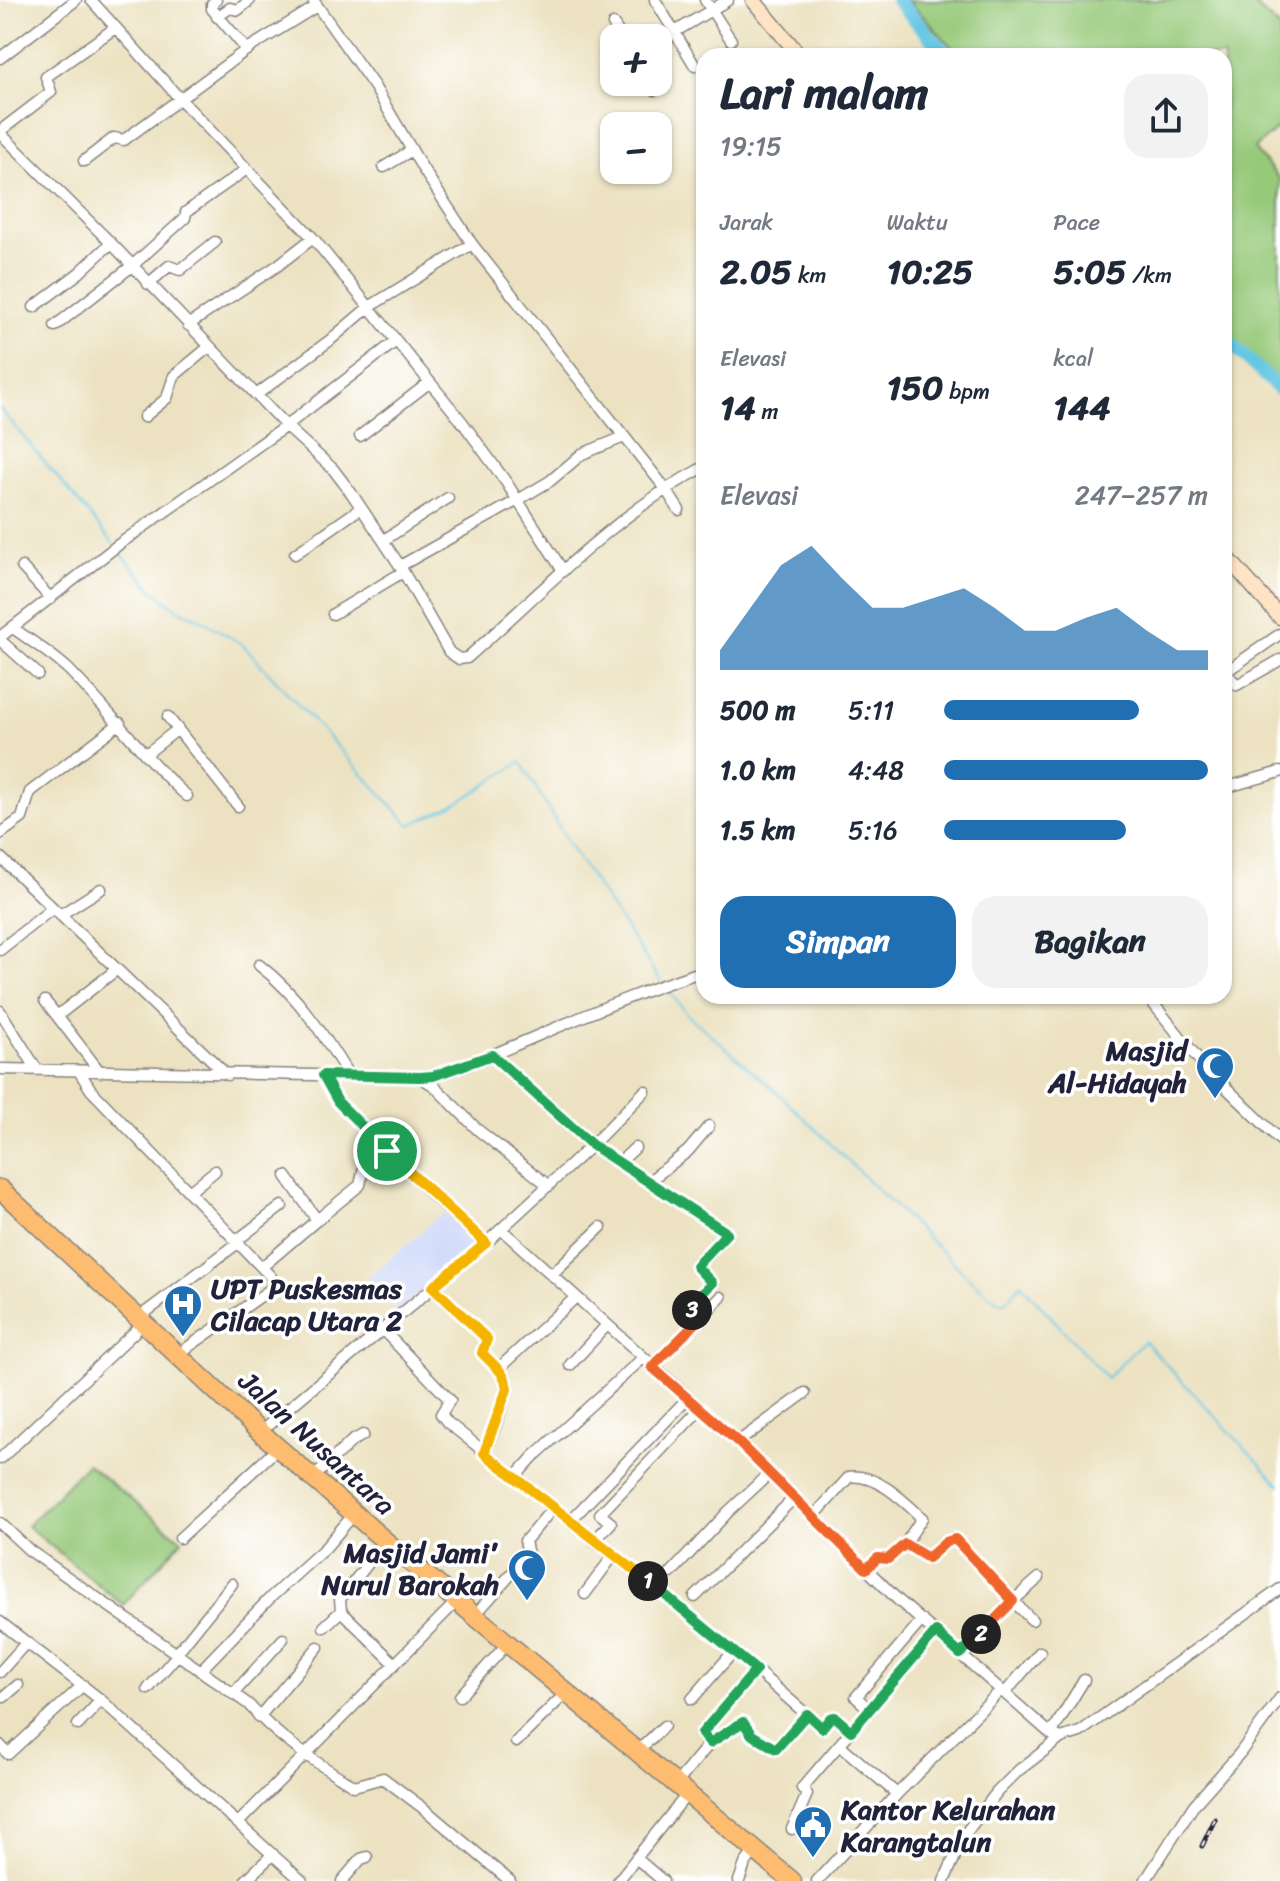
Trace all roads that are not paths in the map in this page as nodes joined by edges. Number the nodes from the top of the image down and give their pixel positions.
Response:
1 (76, 0) edge
2 (91, 0) edge
3 (216, 0) edge
4 (250, 0) edge
5 (655, 0) edge
6 (728, 0) edge
7 (315, 2) edge
8 (758, 2) edge
9 (708, 5) edge
10 (217, 17) junction
11 (115, 28) junction
12 (674, 31) junction
13 (731, 40) dead end
14 (794, 48) edge
15 (247, 50) junction
16 (0, 58) edge
17 (695, 66) dead end
18 (181, 100) junction
19 (0, 132) edge
20 (412, 150) junction
21 (84, 161) dead end
22 (384, 167) dead end
23 (247, 169) junction
24 (313, 238) junction
25 (215, 242) dead end
26 (111, 243) junction
27 (472, 244) junction
28 (132, 266) junction
29 (148, 284) junction
30 (34, 307) dead end
31 (369, 307) junction
32 (188, 325) junction
33 (55, 326) dead end
34 (396, 341) junction
35 (209, 347) junction
36 (430, 382) junction
37 (256, 395) junction
38 (144, 417) dead end
39 (286, 426) junction
40 (360, 436) dead end
41 (624, 437) junction
42 (696, 471) edge
43 (665, 488) junction
44 (448, 498) dead end
45 (518, 500) junction
46 (361, 508) junction
47 (679, 510) dead end
48 (384, 540) junction
49 (295, 554) dead end
50 (1232, 563) edge
51 (22, 567) dead end
52 (402, 569) junction
53 (563, 571) junction
54 (51, 599) junction
55 (333, 614) dead end
56 (1280, 617) edge
57 (4, 633) edge
58 (1280, 634) edge
59 (1280, 660) edge
60 (1232, 668) edge
61 (38, 674) dead end
62 (1232, 680) edge
63 (168, 717) dead end
64 (120, 723) junction
65 (178, 729) junction
66 (146, 754) junction
67 (1280, 772) edge
68 (1232, 786) edge
69 (187, 796) dead end
70 (238, 806) dead end
71 (0, 834) edge
72 (0, 857) edge
73 (101, 889) dead end
74 (56, 911) junction
75 (0, 950) edge
76 (259, 965) dead end
77 (116, 970) junction
78 (696, 974) edge
79 (45, 1001) dead end
80 (1154, 1004) edge
81 (0, 1011) edge
82 (57, 1016) junction
83 (492, 1055) junction
84 (36, 1068) junction
85 (0, 1069) edge
86 (79, 1071) junction
87 (100, 1072) junction
88 (227, 1075) junction
89 (323, 1075) junction
90 (349, 1076) junction
91 (420, 1077) junction
92 (645, 1091) dead end
93 (709, 1126) dead end
94 (1280, 1140) edge
95 (592, 1145) junction
96 (635, 1148) dead end
97 (387, 1151) junction
98 (619, 1163) junction
99 (215, 1171) dead end
100 (286, 1176) dead end
101 (648, 1182) junction
102 (549, 1186) junction
103 (0, 1189) edge
104 (189, 1192) junction
105 (282, 1206) dead end
106 (317, 1220) junction
107 (601, 1227) dead end
108 (502, 1230) junction
109 (237, 1242) junction
110 (486, 1243) junction
111 (262, 1267) junction
112 (551, 1275) junction
113 (433, 1287) junction
114 (576, 1297) junction
115 (721, 1297) dead end
116 (700, 1319) junction
117 (141, 1320) junction
118 (607, 1325) junction
119 (382, 1329) junction
120 (177, 1355) junction
121 (643, 1358) junction
122 (570, 1365) dead end
123 (652, 1367) junction
124 (498, 1369) junction
125 (805, 1393) dead end
126 (688, 1398) junction
127 (700, 1409) junction
128 (260, 1432) junction
129 (363, 1435) dead end
130 (738, 1442) junction
131 (278, 1448) junction
132 (484, 1453) junction
133 (0, 1459) edge
134 (770, 1473) junction
135 (515, 1477) junction
136 (313, 1478) junction
137 (794, 1498) junction
138 (553, 1508) junction
139 (354, 1514) junction
140 (813, 1517) junction
141 (570, 1521) junction
142 (0, 1523) edge
143 (180, 1538) dead end
144 (386, 1541) junction
145 (594, 1541) junction
146 (905, 1544) junction
147 (613, 1556) junction
148 (866, 1569) junction
149 (671, 1573) dead end
150 (1039, 1578) dead end
151 (232, 1584) dead end
152 (1280, 1589) edge
153 (585, 1594) dead end
154 (695, 1597) dead end
155 (458, 1600) junction
156 (1013, 1601) junction
157 (341, 1611) junction
158 (475, 1615) junction
159 (922, 1620) junction
160 (1032, 1620) dead end
161 (0, 1622) edge
162 (324, 1627) dead end
163 (936, 1632) junction
164 (283, 1639) dead end
165 (26, 1643) junction
166 (508, 1643) junction
167 (318, 1647) dead end
168 (734, 1651) junction
169 (1040, 1652) dead end
170 (960, 1654) junction
171 (177, 1655) junction
172 (394, 1663) junction
173 (756, 1670) junction
174 (200, 1671) junction
175 (0, 1672) edge
176 (1084, 1680) dead end
177 (18, 1685) dead end
178 (83, 1685) junction
179 (148, 1689) dead end
180 (1003, 1691) junction
181 (567, 1692) junction
182 (233, 1694) junction
183 (1, 1696) edge
184 (460, 1696) dead end
185 (1280, 1698) edge
186 (692, 1699) dead end
187 (101, 1700) junction
188 (870, 1710) junction
189 (807, 1714) junction
190 (259, 1717) junction
191 (78, 1725) dead end
192 (664, 1726) dead end
193 (851, 1731) junction
194 (1056, 1736) junction
195 (516, 1742) dead end
196 (710, 1743) junction
197 (0, 1745) edge
198 (840, 1745) junction
199 (638, 1751) junction
200 (304, 1755) junction
201 (4, 1758) edge
202 (682, 1788) junction
203 (897, 1794) junction
204 (239, 1822) junction
205 (792, 1829) dead end
206 (755, 1850) junction
207 (273, 1854) junction
208 (367, 1857) dead end
209 (636, 1858) junction
210 (245, 1881) edge
211 (302, 1881) edge
212 (342, 1881) edge
213 (510, 1881) edge
214 (618, 1881) edge
215 (663, 1881) edge
216 (739, 1881) edge
217 (792, 1881) edge
218 (817, 1881) edge
219 (944, 1881) edge
220 (1145, 1881) edge

1 - 16 street
2 - 11 street
3 - 10 street
4 - 10 street
5 - 12 street
6 - 9 street
7 - 15 street
7 - 20 street
8 - 14 street
9 - 12 street
9 - 13 street
10 - 15 street
11 - 18 street
11 - 19 street
12 - 17 street
15 - 18 street
18 - 21 street
18 - 23 street
19 - 26 street
20 - 22 street
20 - 27 street
23 - 24 street
23 - 28 street
24 - 31 street
24 - 32 street
25 - 29 street
26 - 28 street
26 - 30 street
27 - 31 street
27 - 41 street
28 - 29 street
28 - 33 street
29 - 32 street
31 - 34 street
31 - 37 street
32 - 35 street
34 - 36 street
34 - 39 street
35 - 37 street
35 - 38 street
36 - 40 street
36 - 45 street
37 - 39 street
39 - 46 street
39 - 54 street
41 - 43 street
41 - 45 street
42 - 43 street
43 - 47 street
43 - 53 street
44 - 48 street
45 - 52 street
45 - 53 street
46 - 48 street
46 - 49 street
48 - 52 street
50 - 56 street
51 - 54 street
52 - 53 street
52 - 55 street
54 - 57 street
57 - 61 street
57 - 64 street
58 - 60 street
59 - 62 street
63 - 65 street
64 - 66 street
64 - 71 street
65 - 66 street
65 - 70 street
66 - 69 street
67 - 68 street
72 - 74 street
73 - 74 street
74 - 75 street
74 - 77 street
76 - 90 street
77 - 82 street
77 - 88 street
78 - 83 street
79 - 82 street
80 - 94 street
81 - 84 street
82 - 87 street
83 - 91 street
83 - 95 street
84 - 85 street
84 - 86 street
86 - 87 street
86 - 104 street
87 - 88 street
88 - 89 street
89 - 90 street
89 - 97 street
90 - 91 street
91 - 102 street
92 - 95 street
93 - 101 street
95 - 98 street
95 - 102 street
96 - 98 street
97 - 106 street
97 - 110 street
98 - 101 street
99 - 104 street
100 - 106 street
101 - 116 street
102 - 108 street
103 - 117 highway, Jalan Nusantara
104 - 109 street
105 - 109 street
106 - 111 street
107 - 112 street
108 - 110 street
108 - 112 street
109 - 111 street
109 - 117 street
110 - 113 street
111 - 120 street
112 - 114 street
113 - 119 street
113 - 124 street
114 - 118 street
114 - 124 street
115 - 116 street
116 - 123 street
117 - 120 highway, Jalan Nusantara
117 - 133 street
118 - 121 street
118 - 122 street
119 - 128 street
119 - 132 street
120 - 128 highway, Jalan Nusantara
121 - 123 street
121 - 135 street
123 - 126 street
124 - 132 street
125 - 130 street
126 - 127 street
126 - 141 street
127 - 130 street
127 - 145 street
128 - 131 highway, Jalan Nusantara
129 - 136 street
130 - 134 street
131 - 136 highway, Jalan Nusantara
131 - 143 street
132 - 135 street
134 - 137 street
134 - 149 street
135 - 138 street
136 - 139 highway, Jalan Nusantara
137 - 140 street
137 - 154 street
138 - 141 street
138 - 158 street
139 - 144 highway, Jalan Nusantara
139 - 174 street
140 - 146 street
140 - 148 street
141 - 145 street
142 - 171 street
144 - 155 highway, Jalan Nusantara
144 - 157 street
145 - 147 street
146 - 148 street
146 - 156 street
147 - 153 street
147 - 168 street
148 - 159 street
150 - 156 street
151 - 171 street
152 - 194 street
155 - 158 highway, Jalan Nusantara
155 - 172 street
156 - 160 street
156 - 170 street
157 - 162 street
157 - 172 street
158 - 166 highway, Jalan Nusantara
159 - 163 street
159 - 188 street
161 - 165 street
163 - 170 street
163 - 188 street
164 - 182 street
165 - 175 street
165 - 178 street
166 - 181 highway, Jalan Nusantara
166 - 184 street
167 - 190 street
168 - 173 street
168 - 186 street
169 - 180 street
170 - 180 street
171 - 174 street
171 - 179 street
172 - 200 street
173 - 189 street
173 - 196 street
174 - 182 street
176 - 194 street
177 - 183 street
178 - 187 street
178 - 201 street
180 - 194 street
180 - 203 street
181 - 195 street
181 - 199 highway, Jalan Nusantara
182 - 190 street
185 - 220 street
187 - 191 street
187 - 204 street
188 - 193 street
189 - 193 street
189 - 196 street
190 - 200 street
192 - 199 street
193 - 198 street
194 - 219 street
196 - 202 street
197 - 201 street
198 - 203 street
198 - 205 street
199 - 202 highway, Jalan Nusantara
200 - 204 street
200 - 213 street
202 - 206 highway, Jalan Nusantara
202 - 209 street
203 - 218 street
204 - 207 street
206 - 216 street
206 - 217 highway, Jalan Nusantara
207 - 210 street
207 - 211 street
208 - 212 street
209 - 214 street
209 - 215 street

